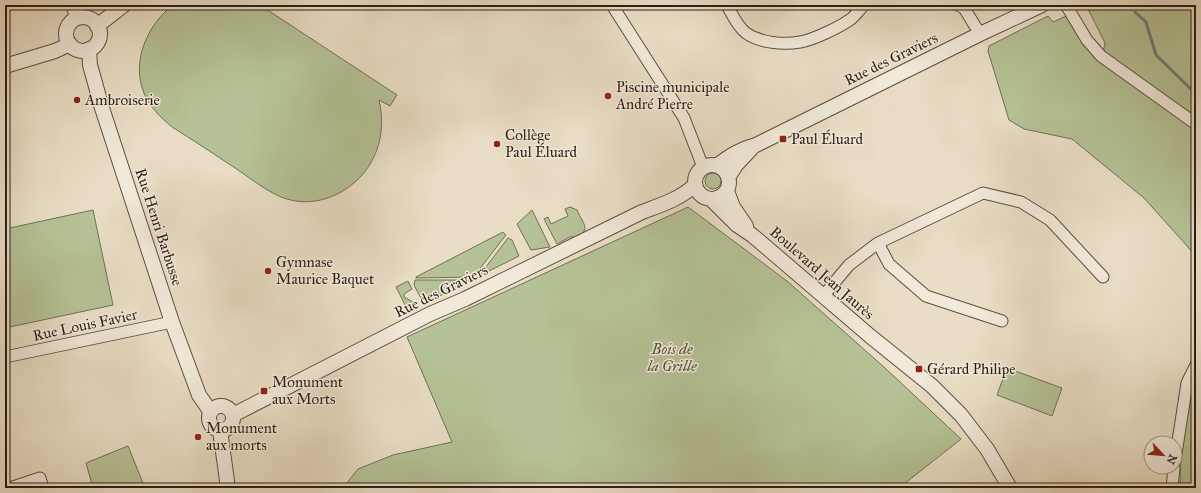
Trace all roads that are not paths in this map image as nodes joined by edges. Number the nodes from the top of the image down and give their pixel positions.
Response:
1 (124, 5) edge
2 (612, 5) edge
3 (727, 5) edge
4 (864, 5) edge
5 (958, 5) edge
6 (1042, 5) edge
7 (1066, 5) edge
8 (76, 11) edge
9 (97, 26) junction
10 (980, 34) junction
11 (70, 44) junction
12 (89, 49) junction
13 (5, 66) edge
14 (1196, 124) edge
15 (756, 145) junction
16 (718, 165) junction
17 (703, 167) junction
18 (729, 176) junction
19 (727, 191) junction
20 (703, 194) junction
21 (752, 235) junction
22 (878, 243) junction
23 (1103, 276) dead end
24 (824, 295) junction
25 (1002, 321) dead end
26 (172, 322) junction
27 (5, 357) edge
28 (1196, 365) edge
29 (210, 411) junction
30 (233, 415) junction
31 (220, 430) junction
32 (1179, 435) edge
33 (1173, 475) edge
34 (1007, 486) edge
35 (10, 488) edge
36 (43, 488) edge
37 (228, 488) edge
38 (1172, 488) edge

1 - 9 street
2 - 17 street
3 - 4 street
5 - 10 street
6 - 10 street, Rue des Graviers
7 - 14 street
8 - 9 street
8 - 11 street
9 - 12 street
10 - 15 street, Rue des Graviers
11 - 12 street
11 - 13 street
12 - 26 street, Rue Henri Barbusse
15 - 16 street, Rue des Graviers
15 - 18 street, Rue des Graviers
16 - 17 street
16 - 18 street
17 - 20 street
18 - 19 street
19 - 20 street
19 - 21 street, Boulevard Jean Jaurès
20 - 21 street, Boulevard Jean Jaurès
20 - 30 street, Rue des Graviers
21 - 24 street, Boulevard Jean Jaurès
22 - 23 street
22 - 24 street
22 - 25 street
24 - 34 street, Boulevard Jean Jaurès
26 - 27 street, Rue Louis Favier
26 - 29 street, Rue Henri Barbusse
28 - 32 street
29 - 30 street
29 - 31 street
30 - 31 street
31 - 37 street
33 - 38 street
35 - 36 street

